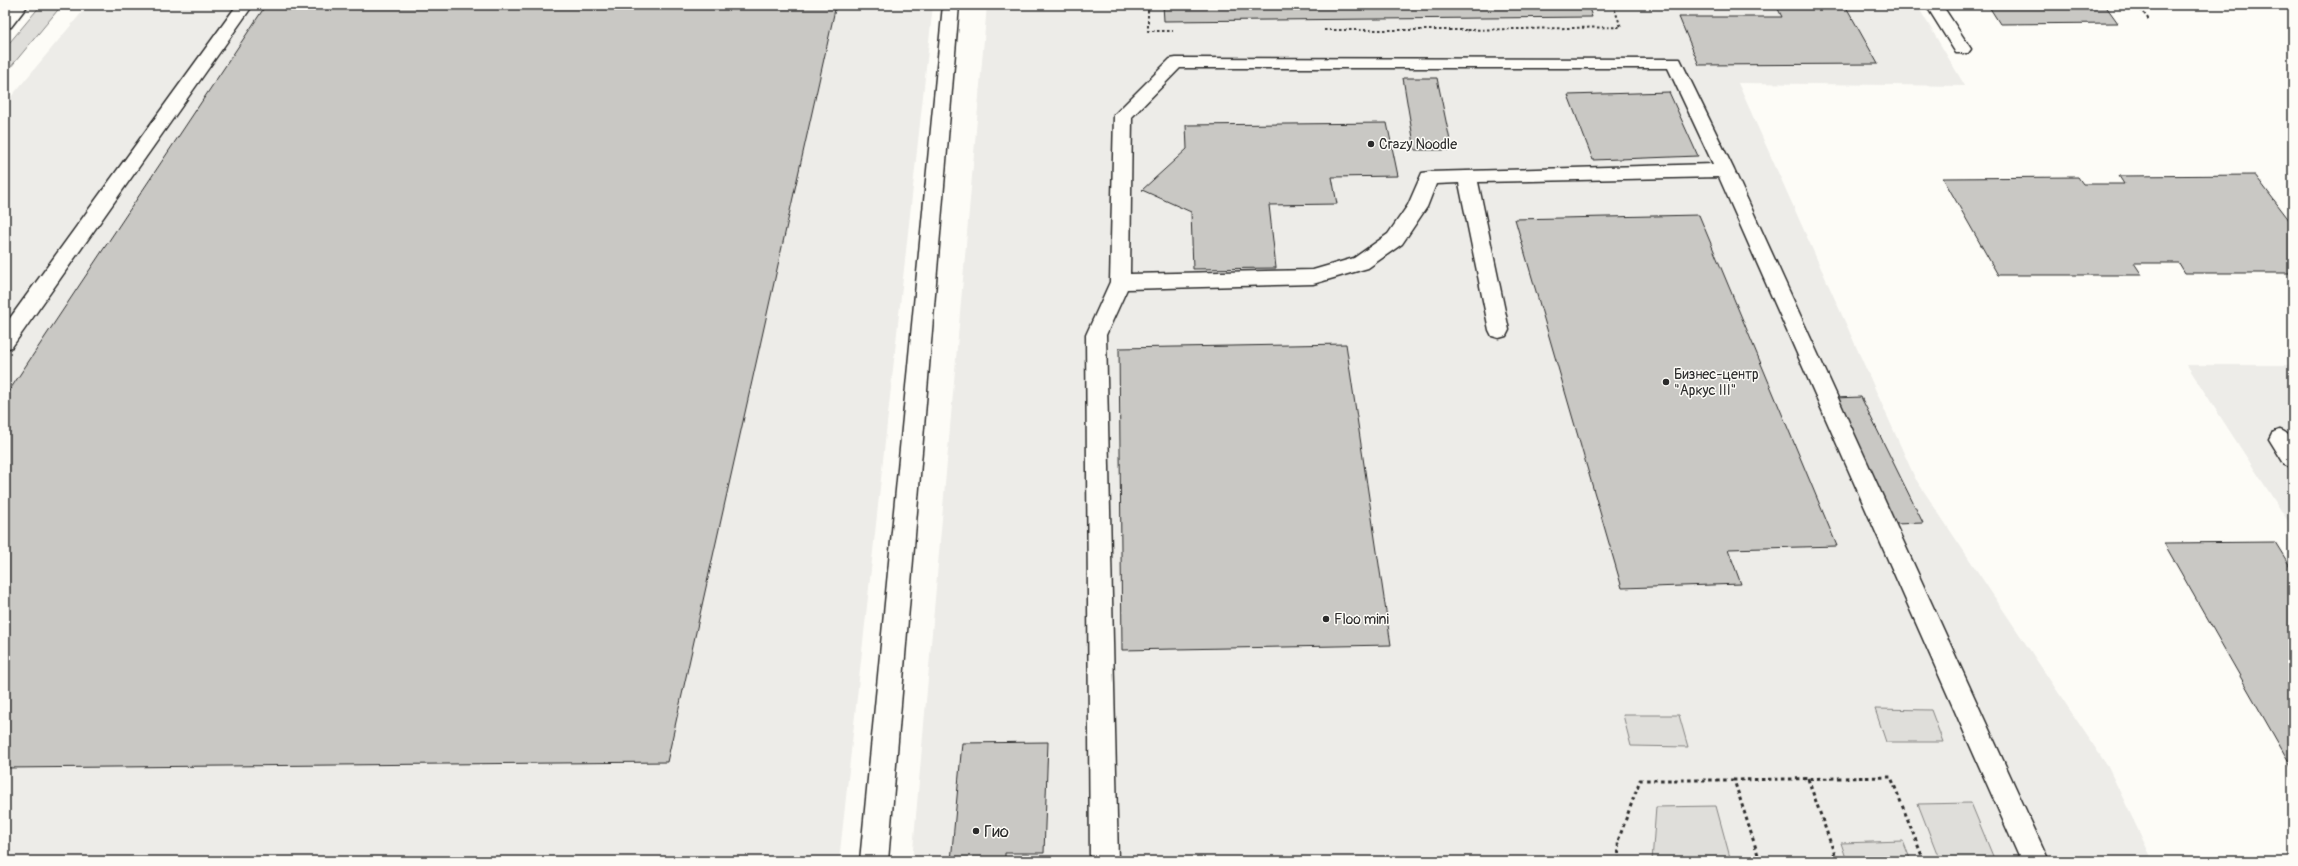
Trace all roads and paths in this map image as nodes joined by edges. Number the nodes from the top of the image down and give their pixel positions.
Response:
1 (20, 5) edge
2 (244, 5) edge
3 (952, 5) edge
4 (1613, 5) edge
5 (1934, 5) edge
6 (2138, 5) edge
7 (2149, 20) dead end
8 (5, 23) edge
9 (1467, 30) dead end
10 (1962, 49) dead end
11 (1726, 170) junction
12 (1467, 176) junction
13 (1120, 282) junction
14 (1499, 330) dead end
15 (5, 341) edge
16 (2280, 439) dead end
17 (2293, 459) edge
18 (1808, 779) junction
19 (1734, 780) junction
20 (874, 861) edge
21 (1104, 861) edge
22 (1619, 861) edge
23 (1760, 861) edge
24 (1837, 861) edge
25 (1924, 861) edge
26 (2035, 861) edge

1 - 8 street
2 - 15 street
3 - 20 street
4 - 9 path
5 - 10 street
6 - 7 path
11 - 12 street
11 - 13 street
11 - 26 street
12 - 13 street
12 - 14 street
13 - 21 street
16 - 17 street
18 - 19 path
18 - 24 path
18 - 25 path
19 - 22 path
19 - 23 path

